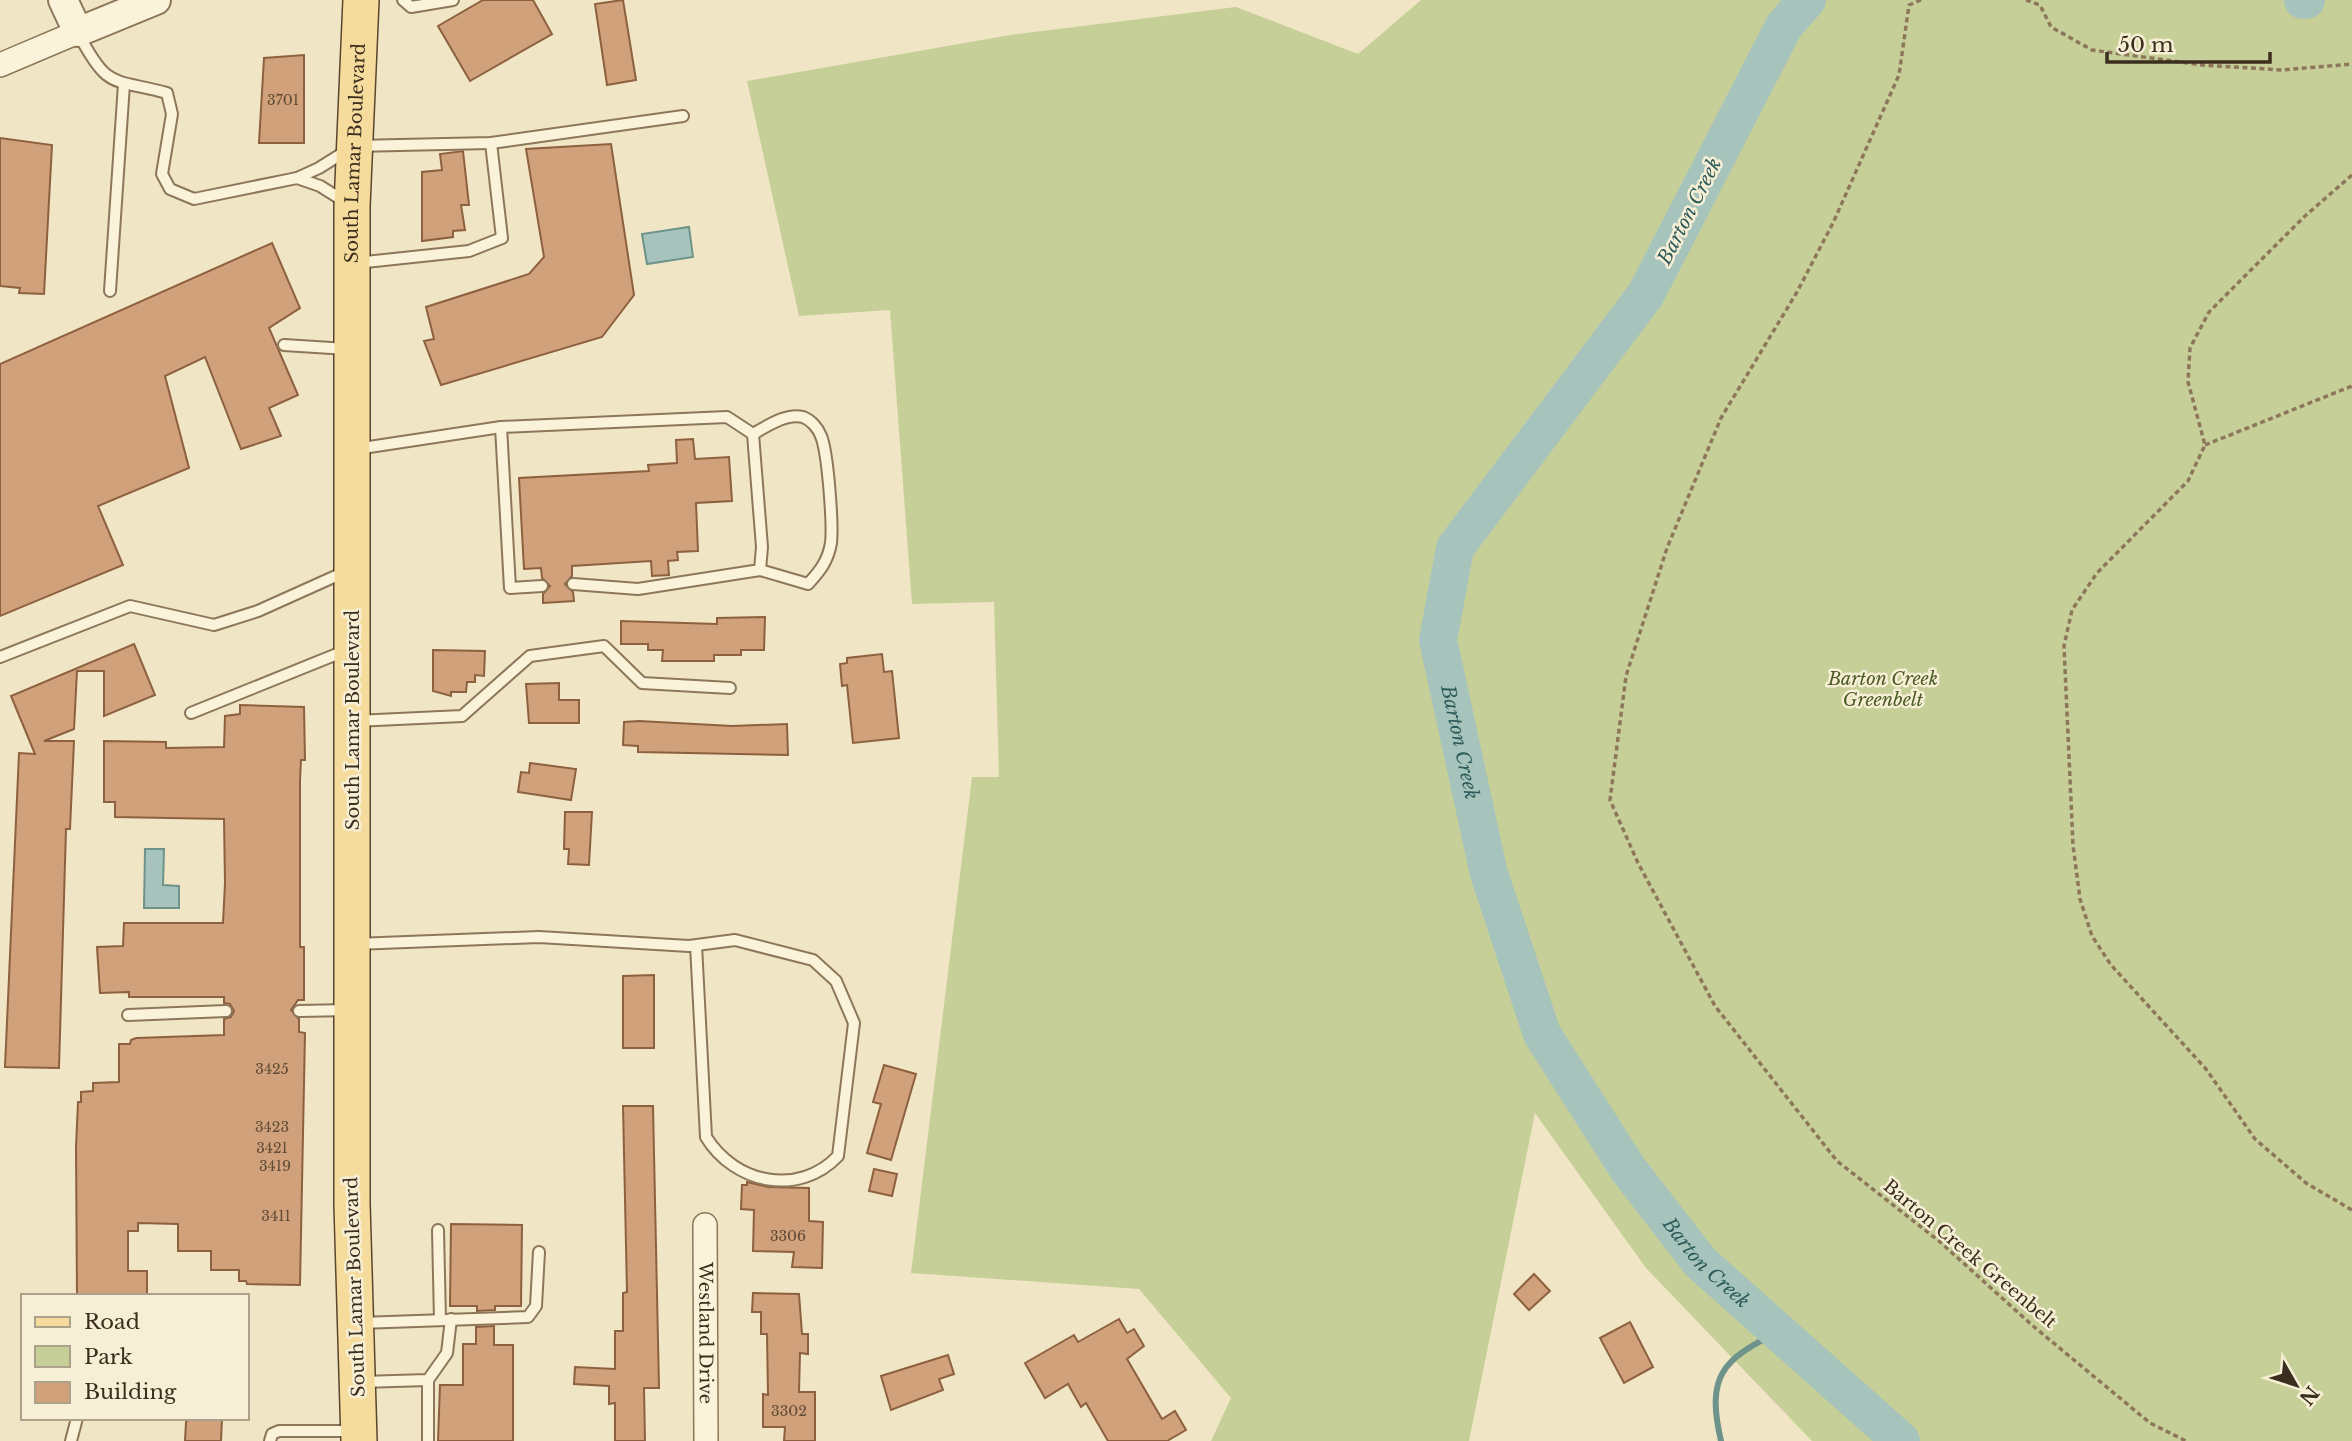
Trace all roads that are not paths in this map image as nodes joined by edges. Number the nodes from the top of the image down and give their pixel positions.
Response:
1 (63, 0) edge
2 (156, 0) edge
3 (360, 0) edge
4 (404, 0) edge
5 (453, 0) edge
6 (78, 32) junction
7 (0, 65) edge
8 (124, 84) junction
9 (683, 116) dead end
10 (491, 143) junction
11 (354, 146) junction
12 (297, 178) junction
13 (352, 206) junction
14 (353, 263) junction
15 (110, 291) dead end
16 (284, 345) dead end
17 (353, 349) junction
18 (501, 427) junction
19 (753, 434) junction
20 (353, 450) junction
21 (353, 568) junction
22 (760, 570) junction
23 (573, 584) dead end
24 (542, 586) dead end
25 (353, 648) junction
26 (0, 657) edge
27 (730, 688) dead end
28 (191, 713) dead end
29 (353, 722) junction
30 (352, 945) junction
31 (696, 945) junction
32 (352, 1010) junction
33 (226, 1011) dead end
34 (299, 1011) dead end
35 (128, 1015) dead end
36 (705, 1225) dead end
37 (438, 1230) dead end
38 (539, 1252) dead end
39 (446, 1320) junction
40 (356, 1323) junction
41 (428, 1380) junction
42 (358, 1382) junction
43 (76, 1420) edge
44 (359, 1436) edge
45 (71, 1441) edge
46 (270, 1441) edge
47 (428, 1441) edge
48 (706, 1441) edge

1 - 6 street
2 - 6 street
3 - 11 main road, South Lamar Boulevard
4 - 5 lane
6 - 7 street
6 - 8 lane
8 - 12 lane
8 - 15 lane
9 - 10 lane
10 - 11 lane
10 - 14 lane
11 - 12 lane
11 - 13 main road, South Lamar Boulevard
12 - 13 lane
13 - 14 main road, South Lamar Boulevard
14 - 17 main road, South Lamar Boulevard
16 - 17 lane
17 - 20 main road, South Lamar Boulevard
18 - 19 lane
18 - 20 lane
18 - 24 lane
19 - 22 lane
19 - 22 lane
20 - 21 main road, South Lamar Boulevard
21 - 25 main road, South Lamar Boulevard
21 - 26 lane
22 - 23 lane
25 - 28 lane
25 - 29 main road, South Lamar Boulevard
27 - 29 lane
29 - 30 main road, South Lamar Boulevard
30 - 31 lane
30 - 32 main road, South Lamar Boulevard
31 - 31 lane
32 - 34 lane
32 - 40 main road, South Lamar Boulevard
33 - 35 lane
36 - 48 street, Westland Drive
37 - 39 lane
38 - 39 lane
39 - 40 lane
39 - 41 lane
40 - 42 main road, South Lamar Boulevard
41 - 42 lane
41 - 47 lane
42 - 44 main road, South Lamar Boulevard
43 - 45 lane
44 - 46 lane

